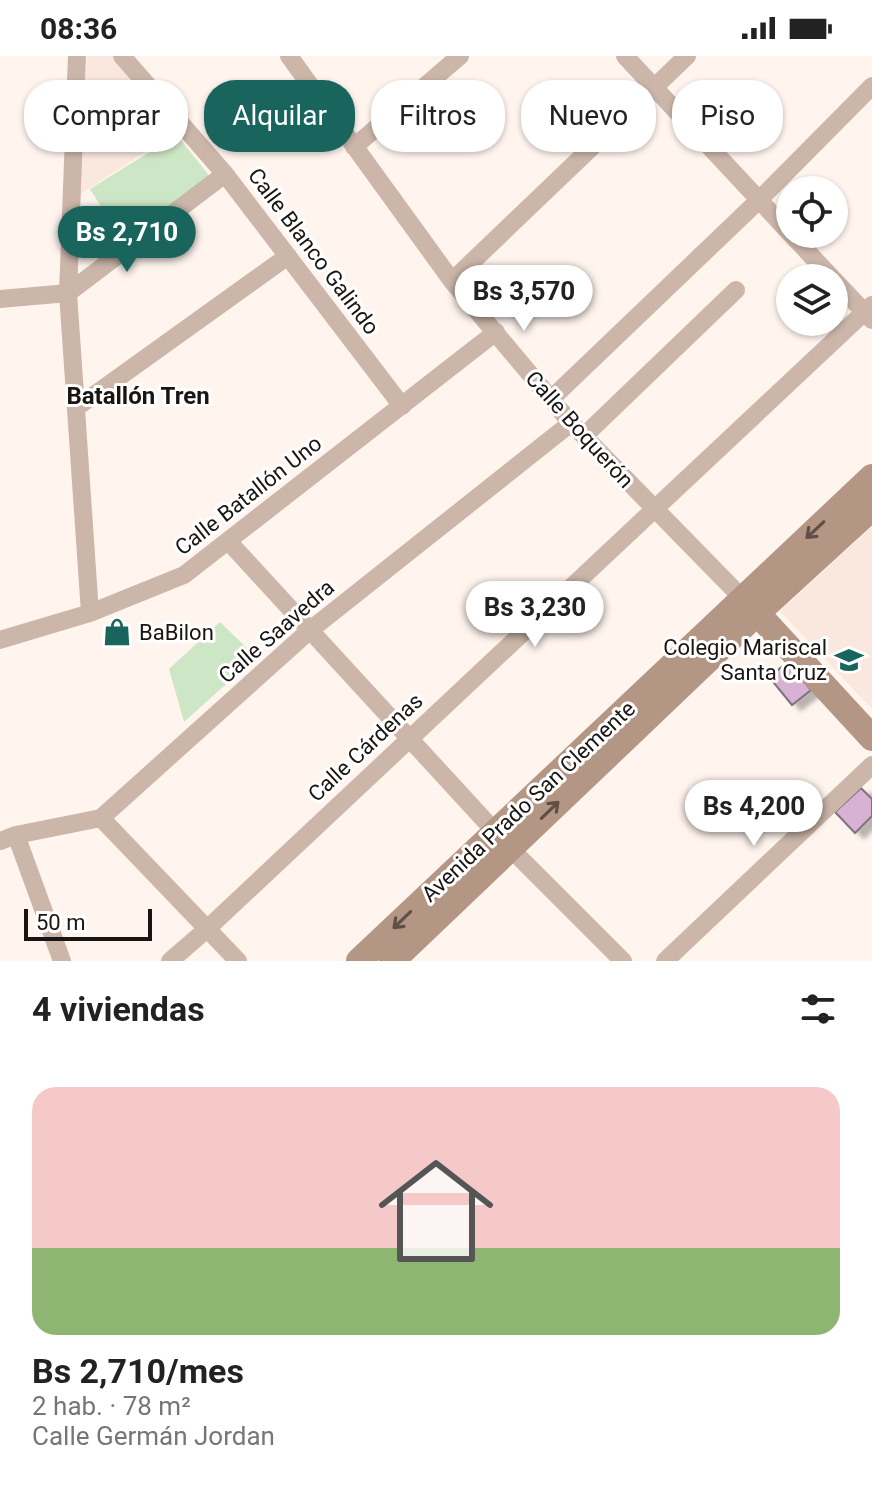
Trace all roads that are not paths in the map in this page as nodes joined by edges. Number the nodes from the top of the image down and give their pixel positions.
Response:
1 (77, 56) edge
2 (122, 56) edge
3 (289, 56) edge
4 (460, 56) edge
5 (625, 56) edge
6 (687, 56) edge
7 (306, 80) edge
8 (647, 80) edge
9 (656, 86) edge
10 (872, 86) edge
11 (656, 90) edge
12 (355, 146) edge
13 (355, 148) edge
14 (587, 152) edge
15 (225, 174) junction
16 (759, 200) junction
17 (776, 219) edge
18 (803, 248) edge
19 (288, 256) junction
20 (819, 264) edge
21 (452, 281) junction
22 (736, 290) dead end
23 (848, 292) edge
24 (68, 293) junction
25 (0, 299) edge
26 (870, 312) edge
27 (496, 332) junction
28 (551, 399) junction
29 (402, 406) junction
30 (76, 408) junction
31 (578, 430) junction
32 (872, 477) edge
33 (872, 508) edge
34 (653, 509) junction
35 (228, 541) junction
36 (750, 606) junction
37 (90, 613) junction
38 (309, 631) junction
39 (0, 640) edge
40 (409, 738) junction
41 (872, 738) edge
42 (872, 765) edge
43 (101, 818) junction
44 (8, 838) edge
45 (503, 839) junction
46 (207, 929) junction
47 (62, 961) edge
48 (170, 961) edge
49 (238, 961) edge
50 (359, 961) edge
51 (392, 961) edge
52 (623, 961) edge
53 (665, 961) edge

1 - 24 street
2 - 15 street, Calle Blanco Galindo
3 - 7 street, Calle Boquerón
4 - 12 street
5 - 8 street
6 - 9 street
10 - 16 street
11 - 16 street
13 - 21 street, Calle Boquerón
14 - 21 street
15 - 19 street, Calle Blanco Galindo
15 - 24 street
16 - 17 street
16 - 28 street
18 - 20 street
19 - 29 street, Calle Blanco Galindo
19 - 30 street
21 - 27 street, Calle Boquerón
22 - 31 street, Calle Saavedra
23 - 26 street
24 - 25 street
24 - 30 street
26 - 34 street, Calle Cárdenas
27 - 28 street, Calle Boquerón
27 - 29 street, Calle Batallón Uno
28 - 31 street, Calle Boquerón
29 - 35 street, Calle Batallón Uno
30 - 37 street
31 - 34 street, Calle Boquerón
31 - 38 street, Calle Saavedra
32 -> 36 main road, Avenida Prado San Clemente
33 - 36 main road, Avenida Prado San Clemente
34 - 36 street, Calle Boquerón
34 - 40 street, Calle Cárdenas
35 - 37 street, Calle Batallón Uno
35 - 38 street
36 - 41 main road, Calle Boquerón
36 - 45 main road, Avenida Prado San Clemente
37 - 39 street, Calle Batallón Uno
38 - 40 street
38 - 43 street, Calle Saavedra
40 - 45 street
40 - 46 street, Calle Cárdenas
42 - 53 street
43 - 44 street
43 - 46 street
44 - 47 street
45 -> 50 main road, Avenida Prado San Clemente
45 - 51 main road, Avenida Prado San Clemente
45 - 52 street
46 - 48 street, Calle Cárdenas
46 - 49 street

